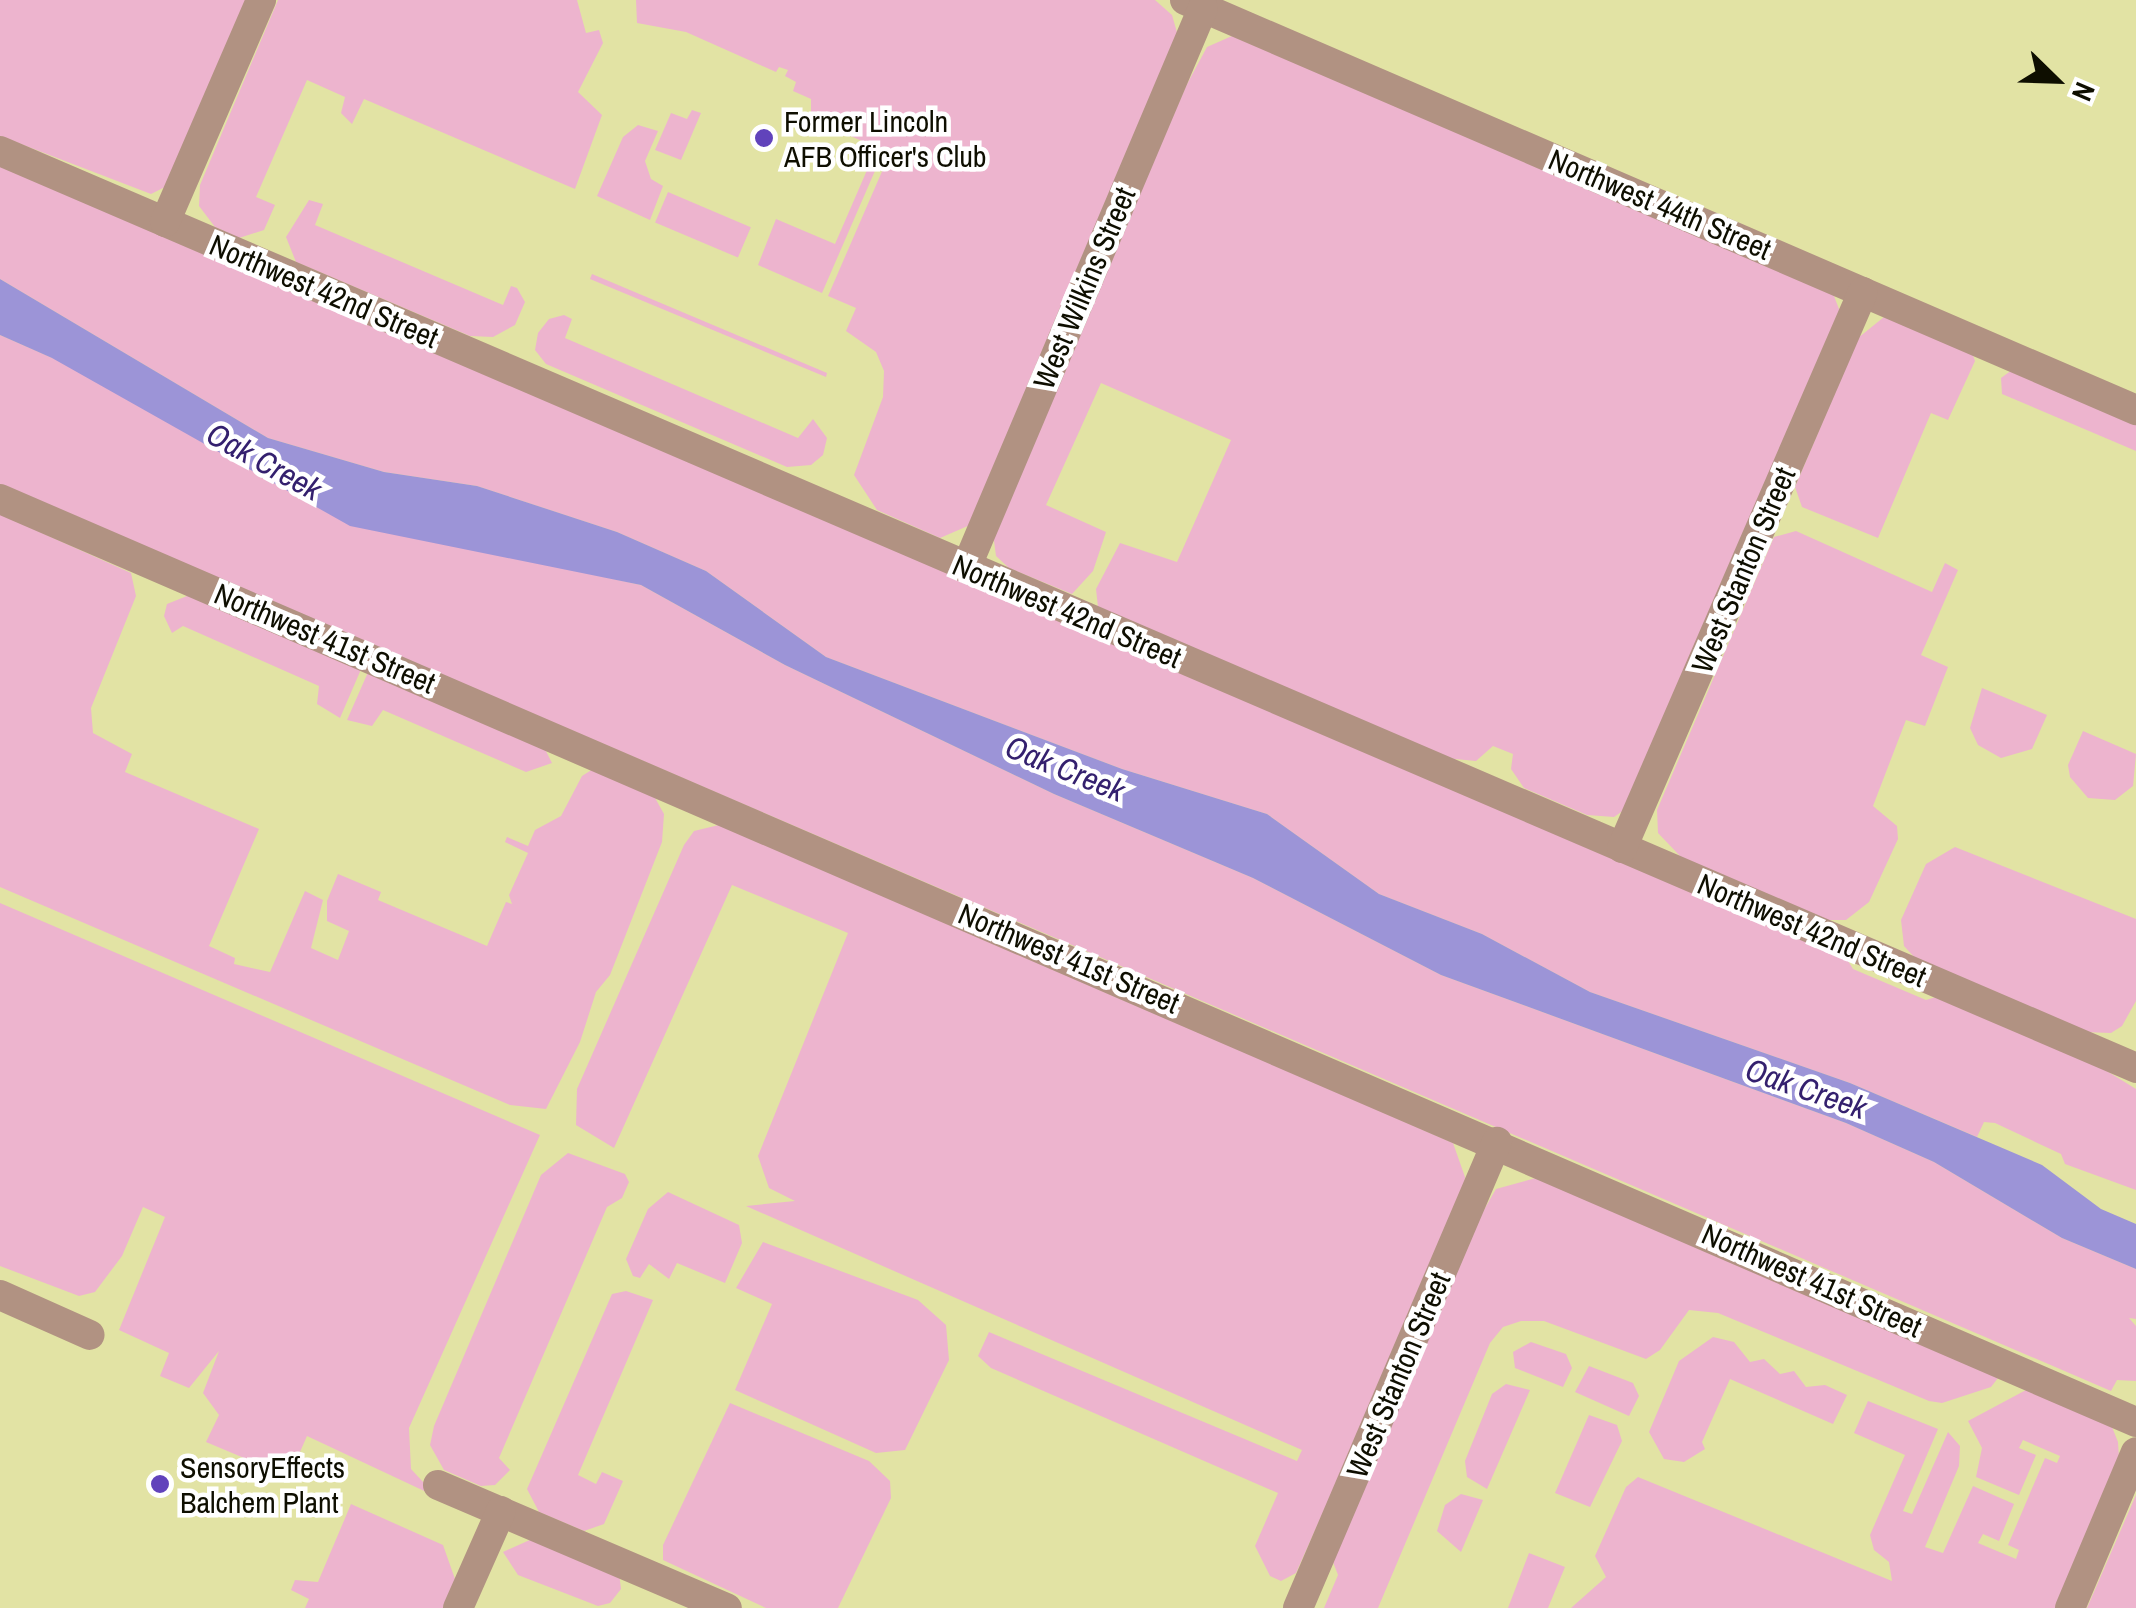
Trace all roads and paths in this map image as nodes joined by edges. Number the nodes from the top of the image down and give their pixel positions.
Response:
1 (261, 0) edge
2 (1194, 4) edge
3 (0, 152) edge
4 (165, 222) junction
5 (1863, 292) junction
6 (2136, 410) edge
7 (0, 499) edge
8 (966, 568) junction
9 (1622, 848) junction
10 (2136, 1068) edge
11 (1497, 1142) junction
12 (0, 1295) edge
13 (90, 1335) dead end
14 (2136, 1422) edge
15 (2136, 1452) edge
16 (438, 1485) dead end
17 (501, 1510) junction
18 (458, 1608) edge
19 (727, 1608) edge
20 (1298, 1608) edge
21 (2070, 1608) edge

1 - 4 street
2 - 5 street, Northwest 44th Street
2 - 8 street, West Wilkins Street
3 - 4 street, Northwest 42nd Street
4 - 8 street, Northwest 42nd Street
5 - 6 street, Northwest 44th Street
5 - 9 street, West Stanton Street
7 - 11 street, Northwest 41st Street
8 - 9 street, Northwest 42nd Street
9 - 10 street, Northwest 42nd Street
11 - 14 street, Northwest 41st Street
11 - 20 street, West Stanton Street
12 - 13 street
15 - 21 street
16 - 17 street
17 - 18 street
17 - 19 street

